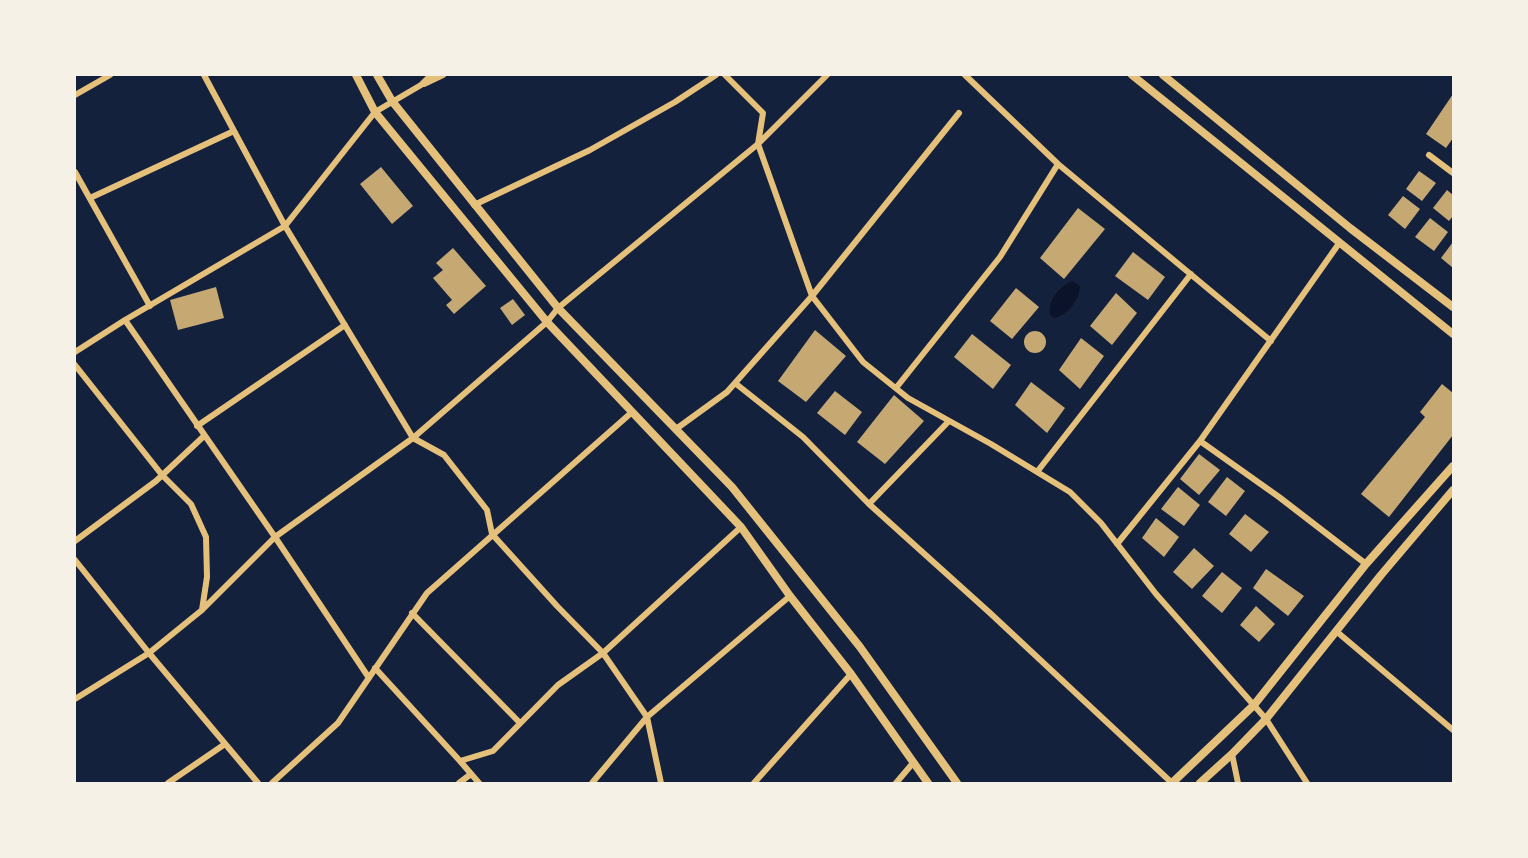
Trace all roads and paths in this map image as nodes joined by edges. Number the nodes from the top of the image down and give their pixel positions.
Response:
1 (110, 75) edge
2 (204, 75) edge
3 (356, 75) edge
4 (377, 75) edge
5 (431, 75) edge
6 (443, 75) edge
7 (716, 75) edge
8 (725, 75) edge
9 (826, 75) edge
10 (965, 75) edge
11 (1132, 75) edge
12 (1163, 75) edge
13 (422, 85) junction
14 (75, 95) edge
15 (392, 101) junction
16 (375, 112) junction
17 (958, 113) dead end
18 (234, 131) junction
19 (758, 144) junction
20 (1429, 155) dead end
21 (1058, 164) junction
22 (75, 172) edge
23 (1453, 173) edge
24 (90, 198) junction
25 (474, 205) junction
26 (285, 226) junction
27 (1340, 242) junction
28 (1191, 274) junction
29 (812, 296) junction
30 (150, 306) junction
31 (1453, 307) edge
32 (558, 308) junction
33 (125, 320) junction
34 (547, 322) junction
35 (345, 325) junction
36 (1453, 334) edge
37 (1271, 341) junction
38 (75, 352) edge
39 (75, 365) edge
40 (735, 383) junction
41 (896, 388) junction
42 (631, 413) junction
43 (949, 421) junction
44 (197, 426) junction
45 (676, 429) junction
46 (204, 436) junction
47 (412, 438) junction
48 (1200, 441) junction
49 (1453, 466) edge
50 (1037, 472) junction
51 (162, 475) junction
52 (1453, 490) edge
53 (869, 504) junction
54 (741, 527) junction
55 (492, 534) junction
56 (275, 537) junction
57 (75, 541) edge
58 (1118, 544) junction
59 (75, 561) edge
60 (1366, 564) junction
61 (790, 596) junction
62 (202, 610) junction
63 (412, 614) junction
64 (1336, 631) junction
65 (149, 653) junction
66 (603, 653) junction
67 (375, 668) junction
68 (851, 674) junction
69 (369, 678) junction
70 (75, 699) edge
71 (1254, 705) junction
72 (647, 717) junction
73 (1266, 719) junction
74 (520, 723) junction
75 (1453, 730) edge
76 (225, 744) junction
77 (1232, 754) junction
78 (460, 761) junction
79 (913, 763) junction
80 (471, 774) junction
81 (168, 783) edge
82 (258, 783) edge
83 (272, 783) edge
84 (459, 783) edge
85 (479, 783) edge
86 (592, 783) edge
87 (661, 783) edge
88 (754, 783) edge
89 (896, 783) edge
90 (928, 783) edge
91 (957, 783) edge
92 (1172, 783) edge
93 (1200, 783) edge
94 (1238, 783) edge
95 (1307, 783) edge

1 - 14 street
2 - 18 street
3 - 16 main road
4 - 15 main road
5 - 13 street
6 - 13 street
7 - 25 street
8 - 19 street
9 - 19 street
10 - 21 street
11 - 27 main road
12 - 31 main road
13 - 15 street
15 - 16 street
15 - 25 main road
16 - 26 street
16 - 34 main road
17 - 29 street
18 - 24 street
18 - 26 street
19 - 29 street
19 - 32 street
20 - 23 street
21 - 28 street
21 - 41 street
22 - 24 street
24 - 30 street
25 - 32 main road
26 - 30 street
26 - 35 street
27 - 36 main road
27 - 37 street
28 - 37 street
28 - 50 street
29 - 40 street
29 - 41 street
30 - 33 street
32 - 34 street
32 - 45 main road
33 - 38 street
33 - 44 street
34 - 42 main road
34 - 47 street
35 - 44 street
35 - 47 street
37 - 48 street
39 - 51 street
40 - 45 street
40 - 53 street
41 - 43 street
42 - 54 main road
42 - 55 street
43 - 50 street
43 - 53 street
44 - 46 street
45 - 91 main road
46 - 51 street
46 - 56 street
47 - 55 street
47 - 56 street
48 - 58 street
48 - 60 street
49 - 60 main road
50 - 58 street
51 - 57 street
51 - 62 street
52 - 64 main road
53 - 92 street
54 - 61 main road
54 - 66 street
55 - 63 street
55 - 66 street
56 - 62 street
56 - 69 street
58 - 71 street
59 - 65 street
60 - 71 main road
61 - 68 main road
61 - 72 street
62 - 65 street
63 - 67 street
63 - 74 street
64 - 73 main road
64 - 75 street
65 - 70 street
65 - 76 street
66 - 72 street
66 - 74 street
67 - 69 street
67 - 78 street
68 - 79 main road
68 - 88 street
69 - 83 street
71 - 73 street
71 - 92 main road
72 - 86 street
72 - 87 street
73 - 77 main road
73 - 95 street
74 - 78 street
76 - 81 street
76 - 82 street
77 - 93 main road
77 - 94 street
78 - 80 street
79 - 89 street
79 - 90 main road
80 - 84 street
80 - 85 street

